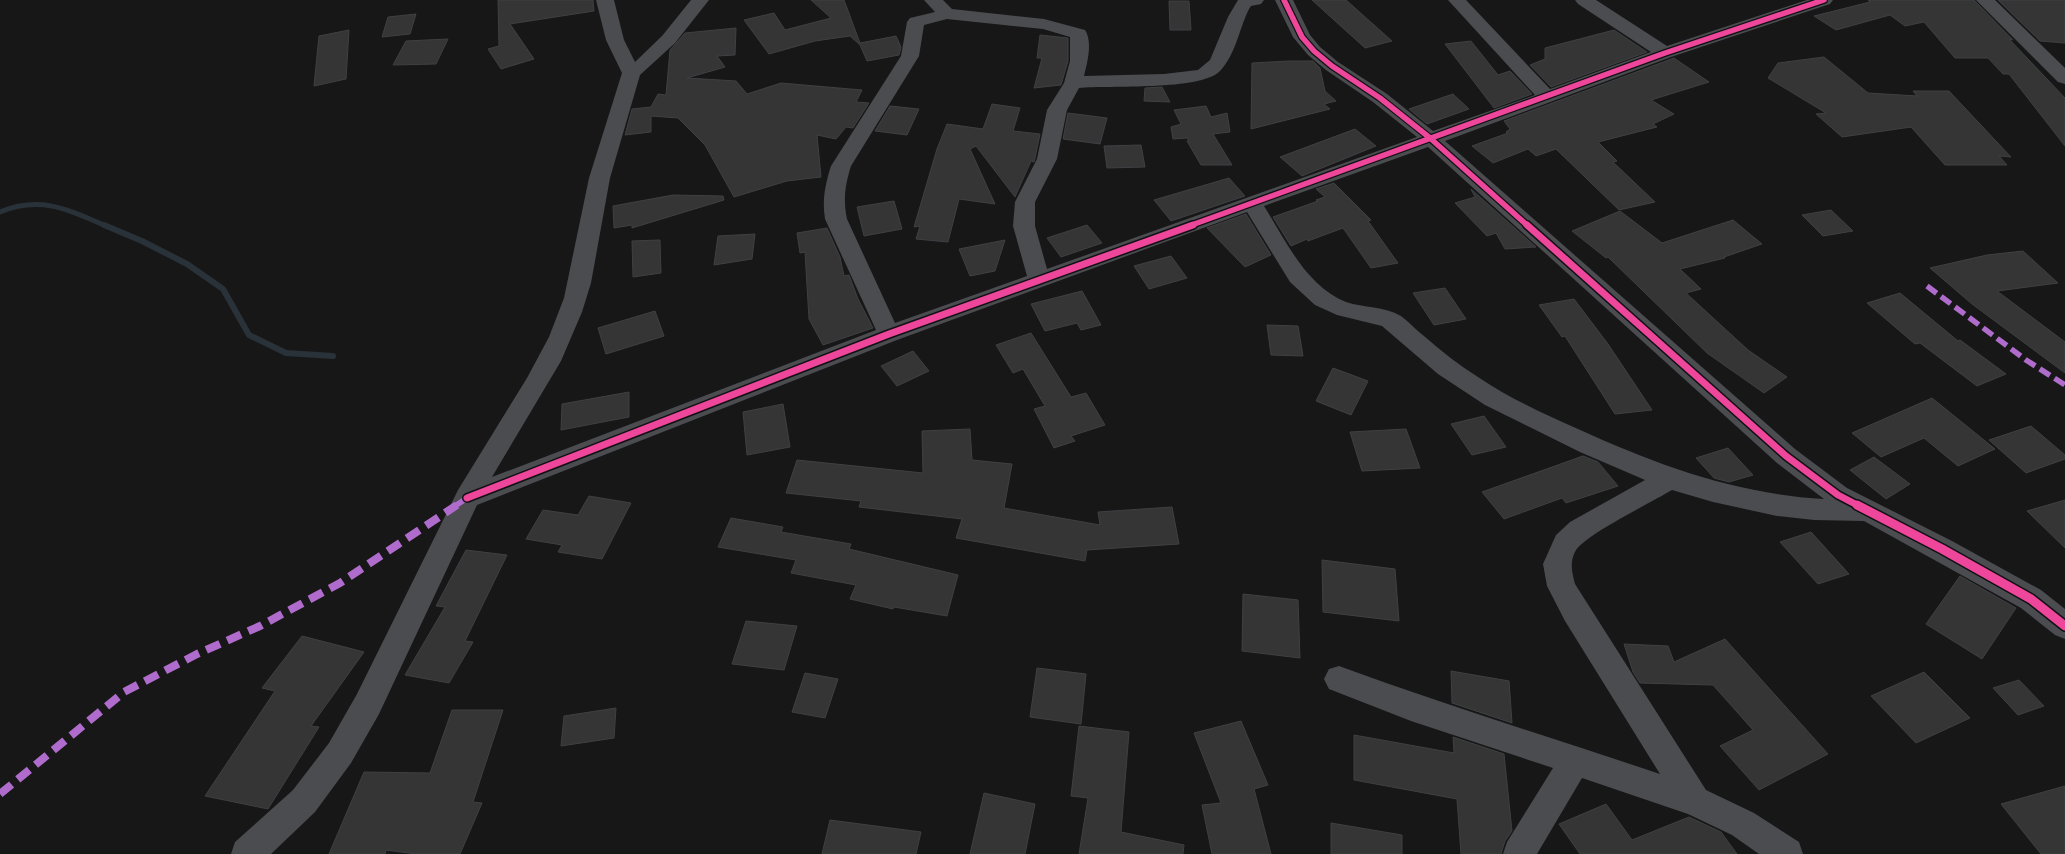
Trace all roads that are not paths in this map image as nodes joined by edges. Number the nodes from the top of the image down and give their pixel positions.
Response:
1 (605, 0) edge
2 (700, 0) edge
3 (1255, 0) edge
4 (1284, 0) edge
5 (1457, 0) edge
6 (1584, 0) edge
7 (1824, 0) edge
8 (1985, 0) edge
9 (940, 7) edge
10 (1665, 53) junction
11 (631, 73) junction
12 (2065, 78) edge
13 (1073, 83) junction
14 (1547, 97) junction
15 (1430, 138) junction
16 (1252, 203) junction
17 (1039, 280) junction
18 (889, 334) junction
19 (1669, 479) junction
20 (467, 498) junction
21 (1868, 512) junction
22 (2065, 626) edge
23 (1339, 678) dead end
24 (1575, 761) junction
25 (1695, 801) junction
26 (247, 854) edge
27 (1520, 854) edge
28 (1787, 854) edge

1 - 11 street
2 - 11 street
3 - 13 street
4 - 15 street
5 - 14 street
6 - 10 street
7 - 10 street
8 - 12 street
9 - 13 street
9 - 18 street
10 - 14 street
11 - 20 street
13 - 17 street
14 - 15 street
15 - 16 street
15 - 21 street
16 - 17 street
16 - 19 street
17 - 18 street
18 - 20 street
19 - 21 street
19 - 25 street
20 - 26 street
21 - 22 street
23 - 24 street
24 - 25 street
24 - 27 street
25 - 28 street

